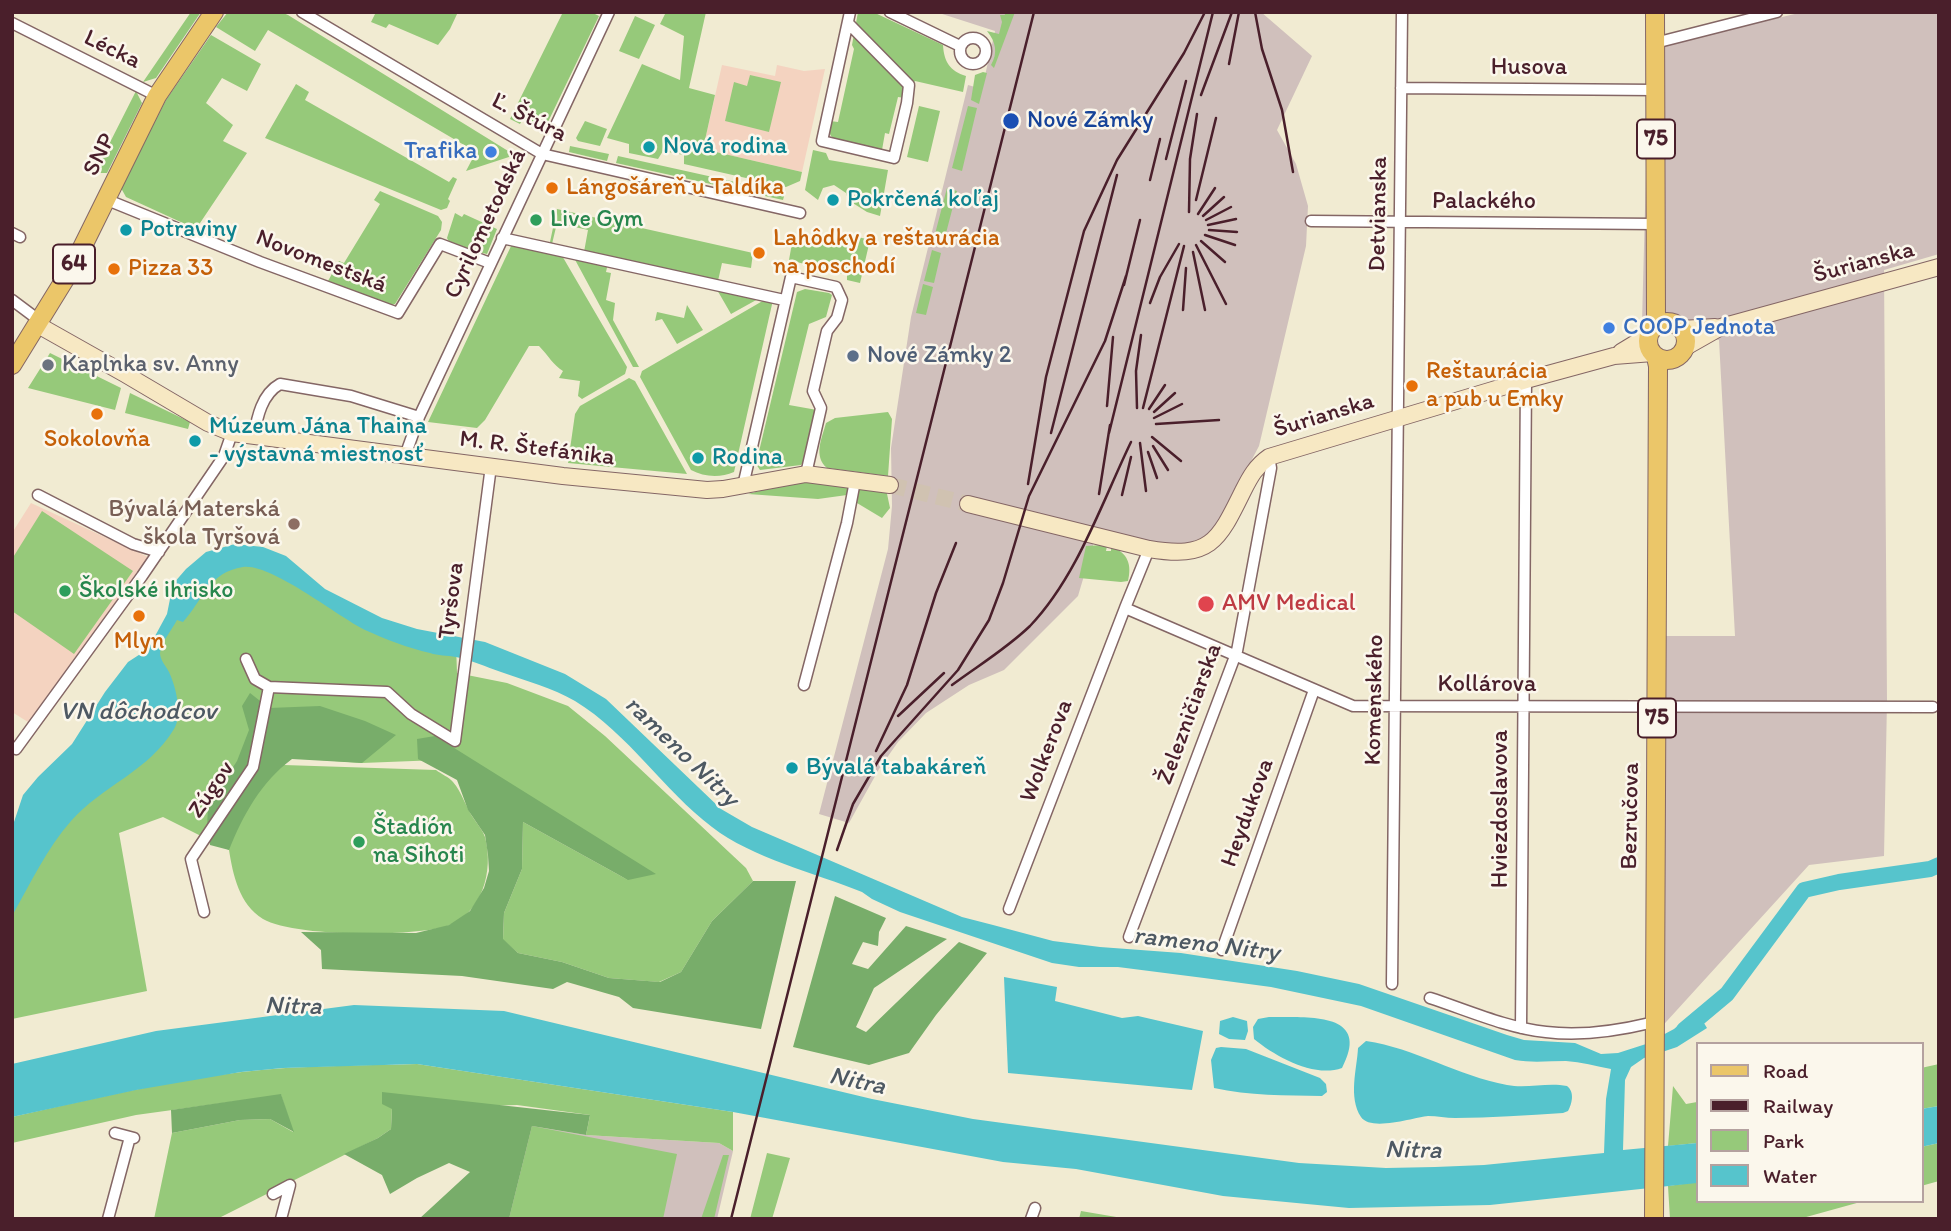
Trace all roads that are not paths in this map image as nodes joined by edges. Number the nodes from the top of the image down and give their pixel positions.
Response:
1 (214, 12) edge
2 (302, 12) edge
3 (609, 12) edge
4 (890, 12) edge
5 (1402, 12) edge
6 (1656, 12) edge
7 (1777, 12) edge
8 (849, 18) edge
9 (12, 23) edge
10 (1656, 43) junction
11 (960, 46) dead end
12 (1401, 88) junction
13 (1656, 89) junction
14 (157, 96) junction
15 (542, 154) junction
16 (105, 199) junction
17 (800, 213) dead end
18 (1311, 221) dead end
19 (1400, 222) junction
20 (1656, 224) junction
21 (502, 238) junction
22 (1655, 250) junction
23 (490, 263) junction
24 (1939, 267) edge
25 (12, 300) edge
26 (784, 300) junction
27 (35, 320) junction
28 (1677, 326) junction
29 (1721, 327) junction
30 (1652, 331) junction
31 (1679, 353) junction
32 (1654, 355) junction
33 (1614, 356) junction
34 (12, 365) edge
35 (1526, 380) junction
36 (1657, 414) junction
37 (419, 417) junction
38 (1399, 417) junction
39 (232, 433) junction
40 (254, 436) junction
41 (405, 456) junction
42 (1269, 457) junction
43 (491, 466) junction
44 (806, 474) junction
45 (855, 481) junction
46 (890, 485) tunnel mouth
47 (743, 486) junction
48 (38, 495) dead end
49 (968, 504) tunnel mouth
50 (1149, 549) junction
51 (159, 552) junction
52 (1125, 608) junction
53 (1235, 657) junction
54 (246, 659) dead end
55 (804, 685) dead end
56 (269, 687) junction
57 (1314, 690) junction
58 (1396, 705) junction
59 (1522, 706) junction
60 (1657, 706) junction
61 (1933, 707) dead end
62 (12, 747) edge
63 (1009, 909) dead end
64 (204, 912) dead end
65 (1129, 937) dead end
66 (1222, 950) dead end
67 (1392, 984) dead end
68 (1430, 998) dead end
69 (1652, 1027) junction
70 (1521, 1028) junction
71 (115, 1133) dead end
72 (273, 1194) dead end
73 (1655, 1214) edge
74 (108, 1219) edge
75 (281, 1219) edge

1 - 14 main road, SNP / 64
2 - 15 street, Ľ. Štúra
3 - 15 street, Cyrilometodská
4 - 11 street
5 - 12 street, Detvianska
6 - 10 main road, 75
7 - 10 street
8 - 8 street
9 - 14 street, Lécka
10 - 13 main road, 75
12 - 13 street, Husova
12 - 19 street, Detvianska
13 - 20 main road, 75
14 - 16 main road, SNP / 64
15 - 17 street, Ľ. Štúra
15 - 21 street, Cyrilometodská
16 - 23 street, Novomestská
16 - 27 main road, SNP / 64
18 - 19 street, Palackého
19 - 20 street, Palackého
19 - 38 street, Detvianska
20 - 22 main road, 75
21 - 23 street, Cyrilometodská
21 - 26 street
22 - 28 main road, 75
22 - 30 main road, 75
23 - 37 street, Cyrilometodská
24 - 29 street, Šurianska
25 - 27 street, M. R. Štefánika
26 - 44 street
26 - 47 street
27 - 34 main road, 64
27 - 39 street, M. R. Štefánika
28 - 29 street, Šurianska
28 - 30 main road
28 - 31 main road, Bezručova / 75
29 - 31 street, Šurianska
30 - 32 main road, Bezručova / 75
30 - 33 street, Šurianska
31 - 32 main road
31 - 36 main road, Bezručova / 75
32 - 33 street, Šurianska
32 - 36 main road, Bezručova / 75
33 - 35 street, Šurianska
35 - 38 street, Šurianska
35 - 59 street, Hviezdoslavova
36 - 60 main road, Bezručova / 75
37 - 40 street
37 - 41 street, Cyrilometodská
38 - 42 street, Šurianska
38 - 58 street, Komenského
39 - 40 street, M. R. Štefánika
39 - 51 street
40 - 41 street, M. R. Štefánika
41 - 43 street, M. R. Štefánika
42 - 50 street, Šurianska
42 - 53 street, Železničiarska
43 - 47 street, M. R. Štefánika
43 - 56 street, Tyršova
44 - 45 street, M. R. Štefánika
44 - 47 street, M. R. Štefánika
45 - 46 street, M. R. Štefánika
45 - 55 street
48 - 51 street
49 - 50 street, Šurianska
50 - 52 street
51 - 62 street
52 - 53 street, Kollárova
52 - 63 street, Wolkerova
53 - 57 street, Kollárova
53 - 65 street, Železničiarska
54 - 56 street
56 - 64 street, Zúgov
57 - 58 street, Kollárova
57 - 66 street, Heydukova
58 - 59 street, Kollárova
58 - 67 street, Komenského
59 - 60 street, Kollárova
59 - 70 street, Hviezdoslavova
60 - 61 street, Kollárova
60 - 69 main road, Bezručova / 75
68 - 70 street
69 - 70 street
69 - 73 main road, Bezručova / 75
71 - 74 street
72 - 75 street

